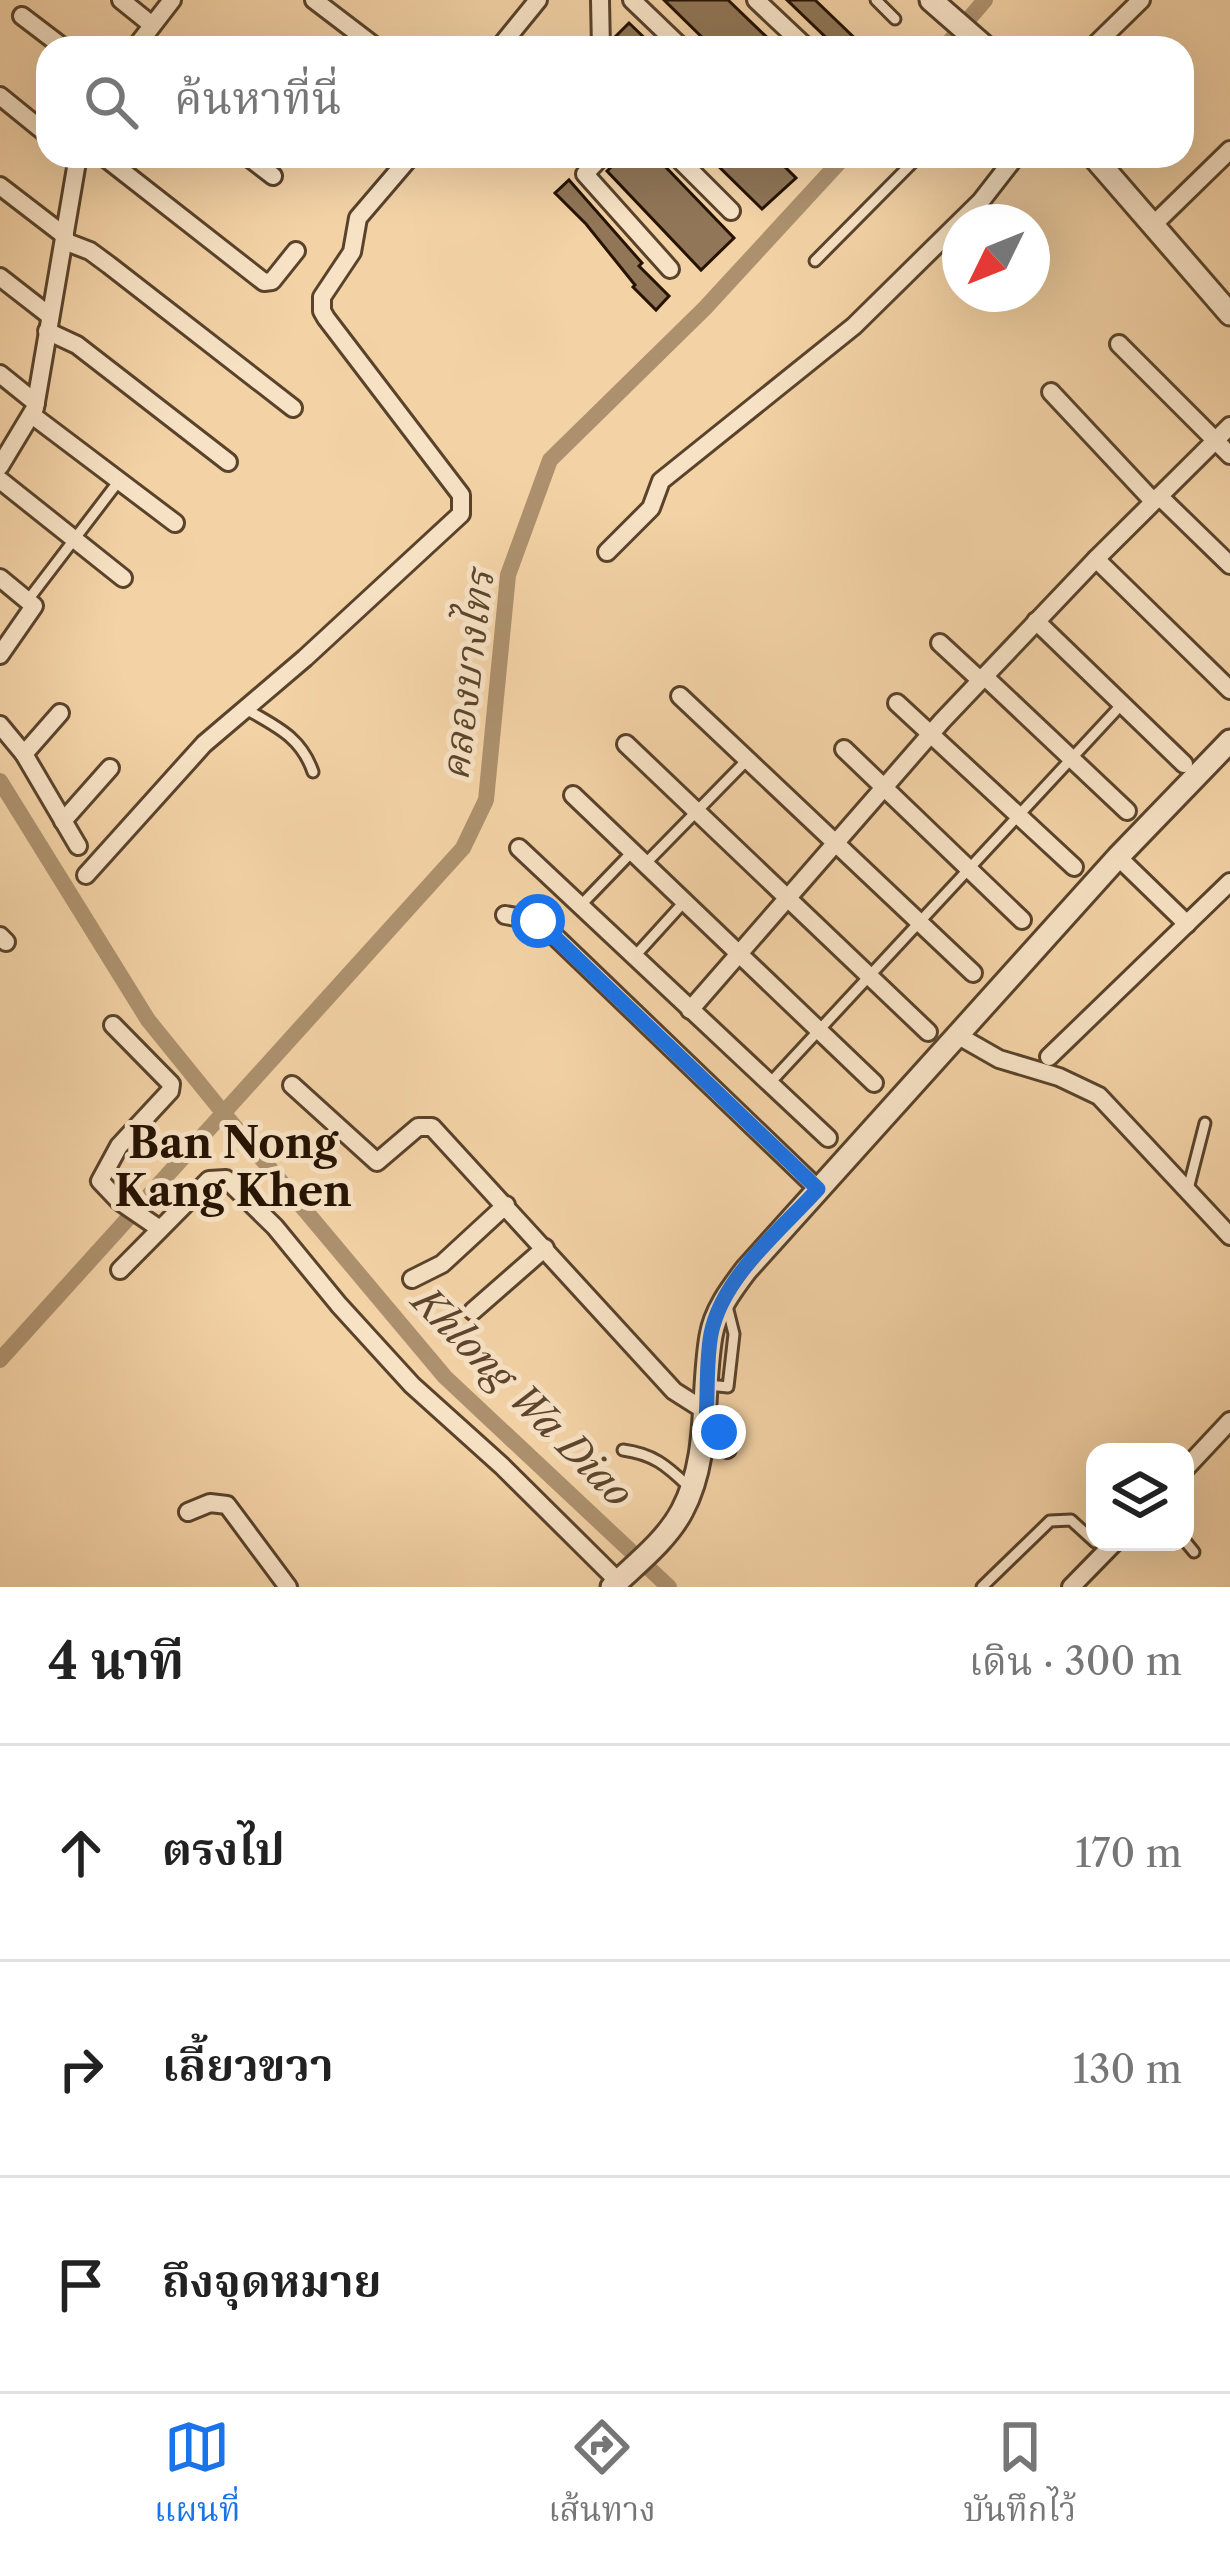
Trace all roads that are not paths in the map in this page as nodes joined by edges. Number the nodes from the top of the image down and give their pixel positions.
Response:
1 (121, 0) edge
2 (172, 0) edge
3 (314, 0) edge
4 (538, 0) edge
5 (600, 0) edge
6 (632, 0) edge
7 (756, 0) edge
8 (876, 0) edge
9 (1141, 0) edge
10 (939, 7) edge
11 (22, 16) dead end
12 (895, 19) dead end
13 (152, 26) junction
14 (48, 36) edge
15 (144, 36) edge
16 (361, 36) edge
17 (509, 36) edge
18 (601, 36) edge
19 (670, 36) edge
20 (794, 36) edge
21 (972, 36) edge
22 (1104, 36) edge
23 (0, 96) edge
24 (36, 125) edge
25 (1230, 150) edge
26 (75, 168) edge
27 (118, 168) edge
28 (263, 168) edge
29 (401, 168) edge
30 (591, 168) edge
31 (688, 168) edge
32 (907, 168) edge
33 (1007, 168) edge
34 (1103, 168) edge
35 (273, 176) dead end
36 (0, 186) edge
37 (731, 212) dead end
38 (1152, 226) junction
39 (64, 238) junction
40 (296, 251) dead end
41 (815, 261) dead end
42 (670, 269) dead end
43 (0, 278) edge
44 (1230, 314) edge
45 (49, 323) junction
46 (1119, 344) dead end
47 (0, 374) edge
48 (1051, 392) dead end
49 (293, 408) dead end
50 (34, 409) junction
51 (1230, 426) edge
52 (1215, 440) junction
53 (1230, 454) edge
54 (227, 462) dead end
55 (0, 466) edge
56 (0, 480) edge
57 (118, 482) junction
58 (1156, 498) junction
59 (175, 523) dead end
60 (73, 538) junction
61 (607, 552) dead end
62 (1096, 559) junction
63 (1230, 565) edge
64 (0, 578) edge
65 (123, 578) dead end
66 (28, 599) junction
67 (1036, 621) junction
68 (940, 643) dead end
69 (0, 655) edge
70 (982, 678) junction
71 (1230, 690) edge
72 (680, 696) dead end
73 (897, 703) dead end
74 (1123, 704) junction
75 (245, 709) junction
76 (60, 713) dead end
77 (0, 725) edge
78 (930, 735) junction
79 (1230, 741) edge
80 (626, 744) dead end
81 (844, 749) dead end
82 (24, 754) junction
83 (1070, 758) junction
84 (747, 760) junction
85 (1184, 764) dead end
86 (110, 767) dead end
87 (313, 772) dead end
88 (884, 788) junction
89 (573, 795) dead end
90 (1127, 811) dead end
91 (697, 813) junction
92 (1016, 814) junction
93 (64, 821) junction
94 (835, 845) junction
95 (78, 846) dead end
96 (519, 848) dead end
97 (1118, 857) junction
98 (639, 858) junction
99 (1075, 867) dead end
100 (967, 868) junction
101 (86, 875) dead end
102 (1230, 883) edge
103 (787, 899) junction
104 (684, 902) junction
105 (580, 906) junction
106 (505, 914) dead end
107 (1022, 920) dead end
108 (918, 922) junction
109 (1186, 924) junction
110 (739, 954) junction
111 (634, 956) junction
112 (973, 974) dead end
113 (867, 976) junction
114 (690, 1010) junction
115 (113, 1025) dead end
116 (819, 1030) junction
117 (928, 1032) dead end
118 (957, 1036) junction
119 (1049, 1057) dead end
120 (874, 1083) dead end
121 (769, 1084) junction
122 (292, 1085) dead end
123 (1205, 1123) dead end
124 (828, 1138) dead end
125 (818, 1189) junction
126 (1186, 1193) junction
127 (506, 1205) junction
128 (153, 1226) junction
129 (1230, 1236) edge
130 (545, 1248) junction
131 (120, 1270) dead end
132 (412, 1279) dead end
133 (473, 1312) dead end
134 (706, 1416) junction
135 (1230, 1421) edge
136 (728, 1448) dead end
137 (623, 1450) dead end
138 (1194, 1459) edge
139 (692, 1489) junction
140 (188, 1512) dead end
141 (1086, 1531) edge
142 (1098, 1551) edge
143 (619, 1580) edge
144 (288, 1587) edge
145 (982, 1587) edge
146 (1071, 1587) edge

1 - 13 street
2 - 13 street
3 - 16 street
4 - 17 street
5 - 18 street
6 - 19 street
7 - 20 street
8 - 12 lane
9 - 22 street
10 - 21 street
11 - 14 street
13 - 15 street
23 - 24 street
25 - 38 street
26 - 39 street
27 - 40 street
28 - 35 street
29 - 75 street
30 - 42 street
31 - 37 street
32 - 41 lane
33 - 61 street
34 - 38 street
36 - 39 street
38 - 44 street
39 - 45 street
39 - 49 street
43 - 45 street
45 - 50 street
45 - 54 street
46 - 52 street
47 - 50 street
48 - 58 street
50 - 55 street
50 - 57 street
51 - 52 street
52 - 53 street
52 - 58 street
56 - 60 street
57 - 59 street
57 - 60 lane
58 - 62 street
58 - 63 street
60 - 65 street
60 - 66 lane
62 - 67 street
62 - 71 street
64 - 66 street
66 - 69 street
67 - 70 street
67 - 74 street
68 - 70 street
70 - 78 street
70 - 83 street
72 - 84 street
73 - 78 street
74 - 83 lane
74 - 85 street
75 - 87 lane
75 - 101 street
76 - 82 street
77 - 82 street
78 - 88 street
78 - 92 street
79 - 97 street
80 - 91 street
81 - 88 street
82 - 93 street
83 - 90 street
83 - 92 lane
84 - 91 lane
84 - 94 street
86 - 93 street
88 - 94 street
88 - 100 street
89 - 98 street
91 - 98 lane
91 - 103 street
92 - 99 street
92 - 100 lane
93 - 95 street
94 - 103 street
94 - 108 street
96 - 105 street
97 - 109 street
97 - 118 street
98 - 104 street
98 - 105 lane
100 - 107 street
100 - 108 lane
102 - 109 street
103 - 110 street
103 - 113 street
104 - 110 street
104 - 111 lane
105 - 111 street
106 - 125 street
108 - 112 street
108 - 113 lane
109 - 119 street
110 - 114 street
110 - 116 street
111 - 114 street
113 - 116 lane
113 - 117 street
114 - 121 street
115 - 128 street
116 - 120 street
116 - 121 lane
118 - 125 street
118 - 126 street
121 - 124 street
122 - 127 street
123 - 126 lane
125 - 134 street
126 - 129 street
127 - 130 street
127 - 132 street
128 - 131 street
128 - 143 street
130 - 133 street
130 - 134 street
134 - 136 street
134 - 139 street
135 - 138 street
137 - 139 lane
139 - 143 street
140 - 144 street
141 - 145 lane
142 - 146 street

